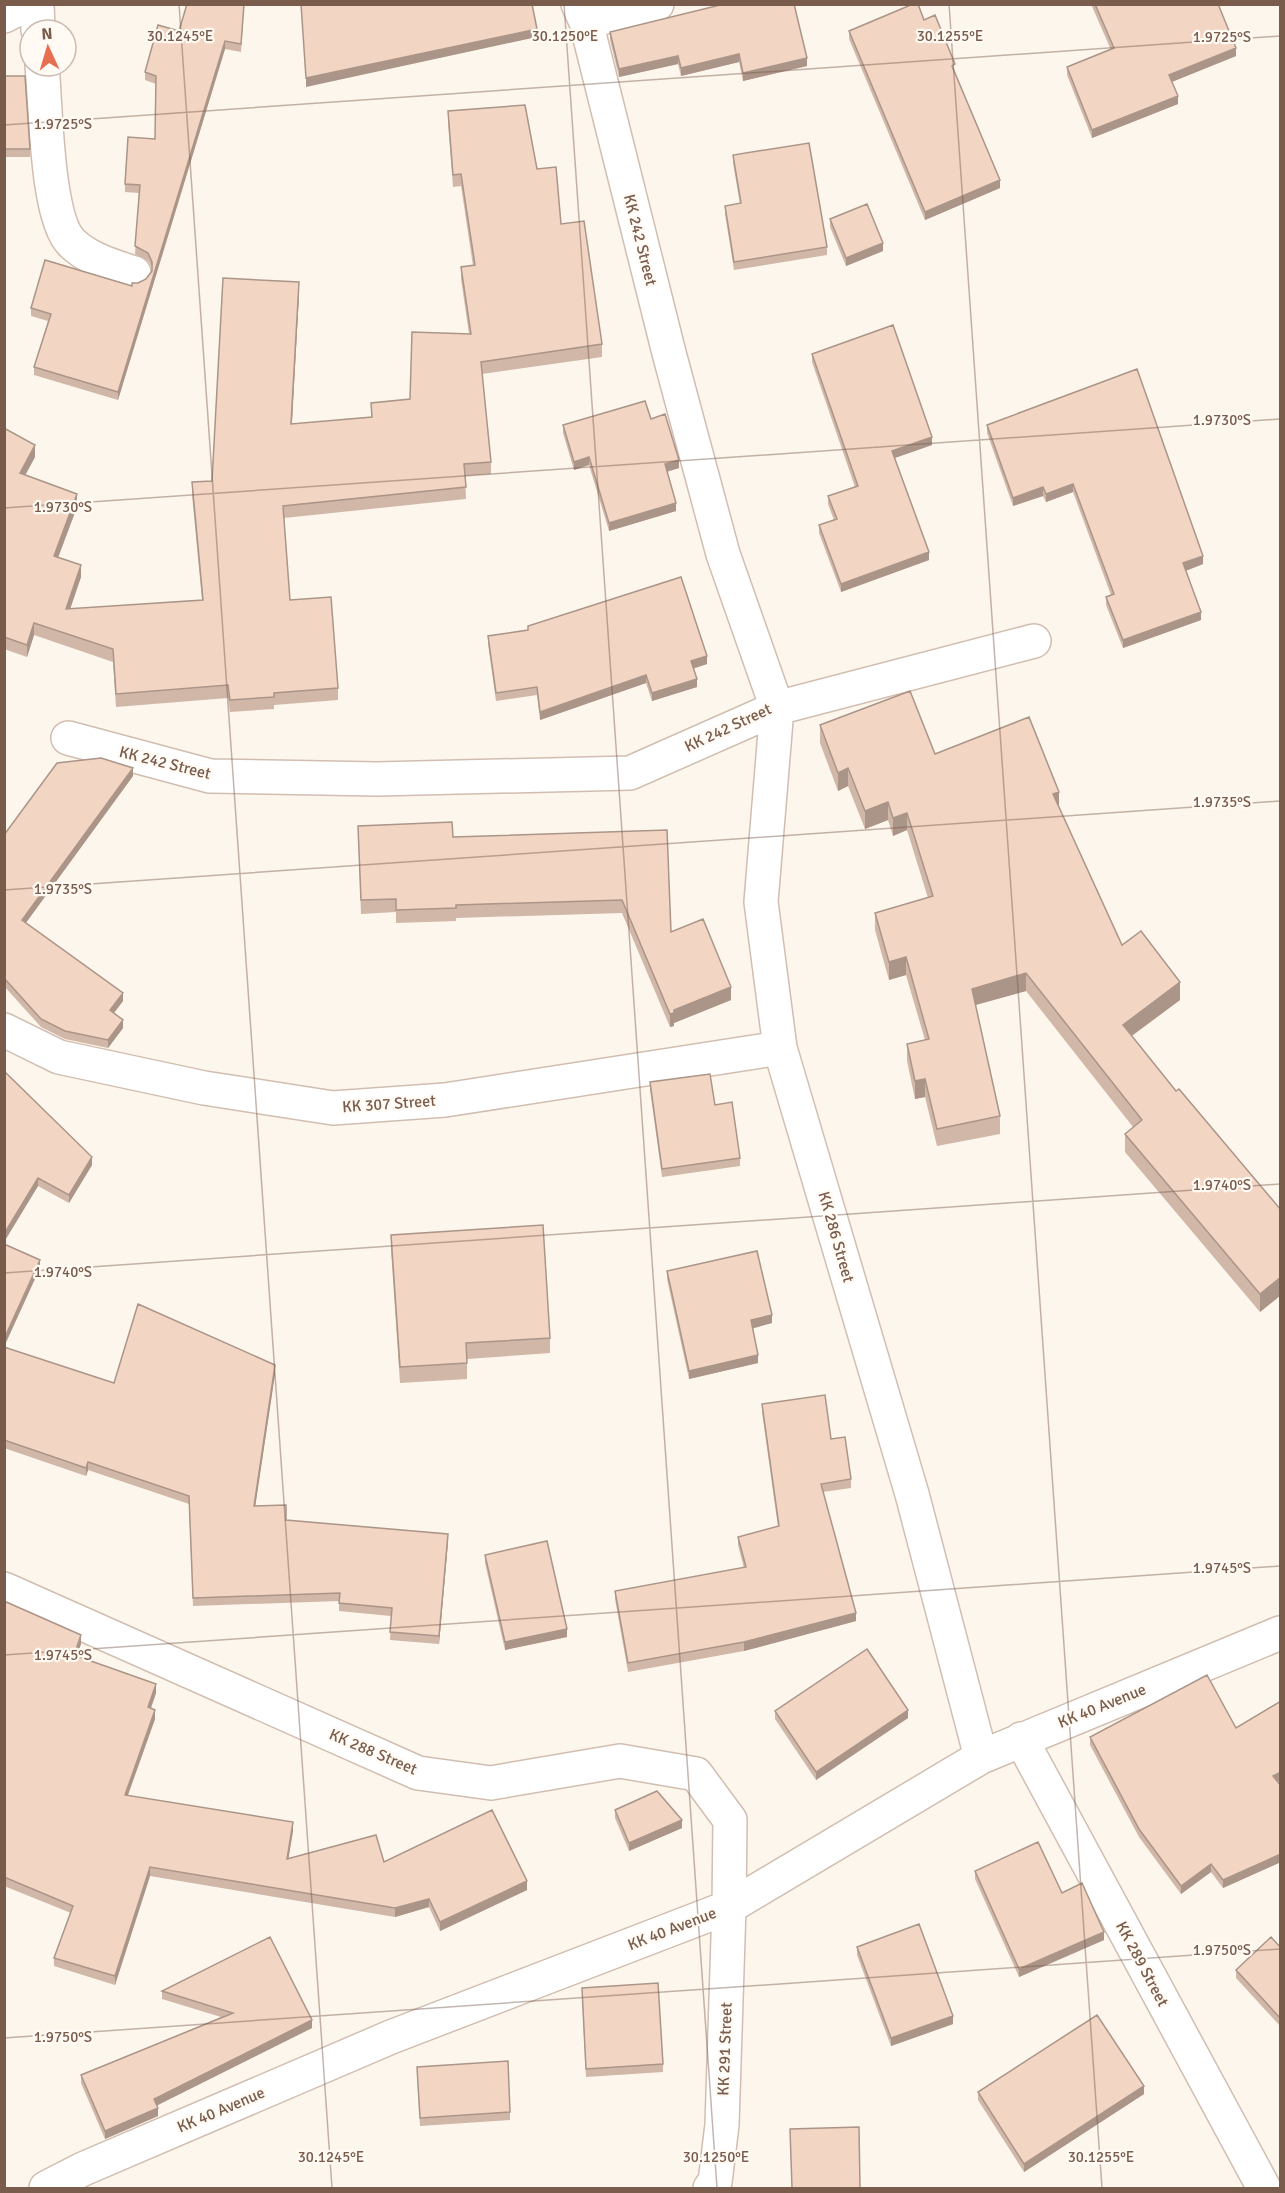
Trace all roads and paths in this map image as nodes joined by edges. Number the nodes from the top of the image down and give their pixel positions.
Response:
1 (27, 4) edge
2 (657, 4) edge
3 (582, 13) edge
4 (4, 16) edge
5 (43, 78) edge
6 (134, 273) dead end
7 (1034, 641) dead end
8 (777, 708) junction
9 (68, 738) dead end
10 (4, 1030) edge
11 (780, 1048) junction
12 (4, 1589) edge
13 (1281, 1633) edge
14 (1021, 1739) junction
15 (981, 1757) junction
16 (729, 1907) junction
17 (46, 2188) edge
18 (710, 2188) edge
19 (1264, 2188) edge

1 - 4 street
2 - 3 street
3 - 8 street, KK 242 Street
5 - 6 street
7 - 8 street
8 - 9 street, KK 242 Street
8 - 11 street, KK 286 Street
10 - 11 street, KK 307 Street
11 - 15 street, KK 286 Street
12 - 16 street, KK 288 Street
13 - 14 street, KK 40 Avenue
14 - 15 street, KK 40 Avenue
14 - 19 street, KK 289 Street
15 - 16 street, KK 40 Avenue
16 - 17 street, KK 40 Avenue
16 - 18 street, KK 291 Street

